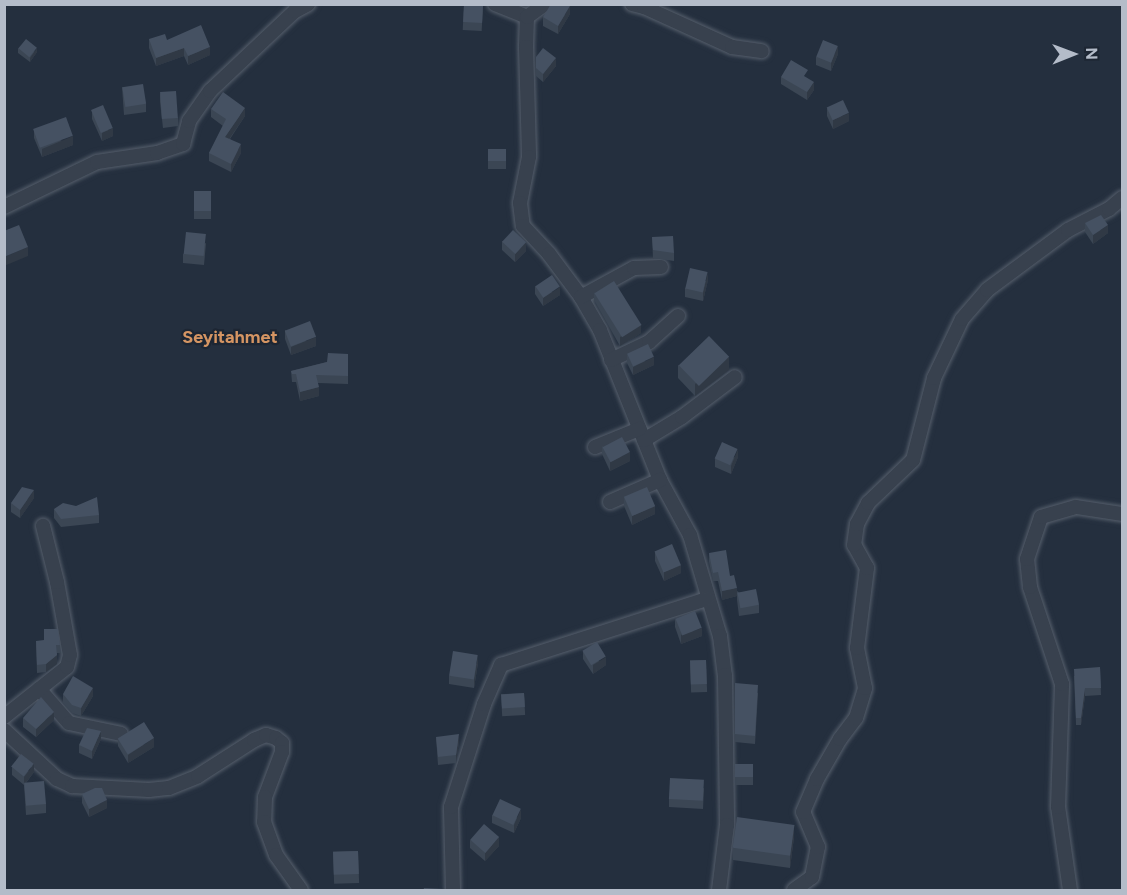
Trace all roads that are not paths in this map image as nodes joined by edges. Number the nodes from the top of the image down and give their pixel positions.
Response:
1 (308, 4) edge
2 (495, 4) edge
3 (545, 4) edge
4 (632, 4) edge
5 (527, 17) junction
6 (762, 51) dead end
7 (1122, 198) edge
8 (4, 207) edge
9 (661, 267) dead end
10 (580, 297) junction
11 (678, 315) dead end
12 (611, 360) junction
13 (735, 377) dead end
14 (642, 435) junction
15 (595, 447) dead end
16 (660, 480) junction
17 (610, 502) dead end
18 (1122, 514) edge
19 (44, 526) dead end
20 (707, 599) junction
21 (39, 689) junction
22 (4, 717) edge
23 (4, 730) edge
24 (121, 734) edge
25 (301, 891) edge
26 (453, 891) edge
27 (719, 891) edge
28 (794, 891) edge
29 (1070, 891) edge

1 - 8 street
2 - 5 street
3 - 5 street
4 - 6 street
5 - 10 street
7 - 28 street
9 - 10 street
10 - 12 street
11 - 12 street
12 - 14 street
13 - 14 street
14 - 15 street
14 - 16 street
16 - 17 street
16 - 20 street
18 - 29 street
19 - 21 street
20 - 26 street
20 - 27 street
21 - 22 street
21 - 24 street
23 - 25 street

